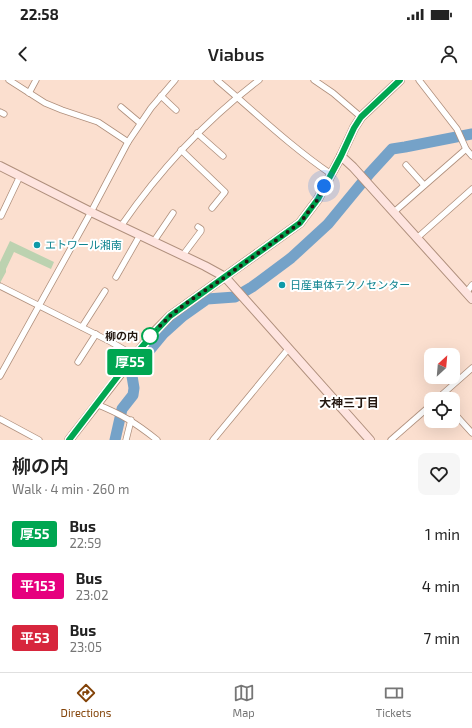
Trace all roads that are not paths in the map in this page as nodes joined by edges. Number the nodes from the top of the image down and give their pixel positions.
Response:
1 (9, 80) edge
2 (36, 80) edge
3 (175, 80) edge
4 (217, 80) edge
5 (259, 80) edge
6 (314, 80) edge
7 (400, 80) edge
8 (419, 80) edge
9 (29, 93) junction
10 (161, 96) junction
11 (237, 97) junction
12 (121, 107) dead end
13 (176, 110) dead end
14 (361, 117) junction
15 (140, 123) junction
16 (197, 133) junction
17 (128, 142) junction
18 (466, 149) junction
19 (181, 150) junction
20 (223, 156) dead end
21 (341, 156) junction
22 (472, 156) edge
23 (406, 165) dead end
24 (0, 167) edge
25 (331, 174) junction
26 (20, 176) junction
27 (424, 185) junction
28 (472, 189) edge
29 (216, 206) dead end
30 (91, 212) junction
31 (394, 212) junction
32 (173, 213) dead end
33 (2, 217) edge
34 (121, 226) junction
35 (201, 231) dead end
36 (140, 235) junction
37 (417, 238) junction
38 (154, 241) junction
39 (183, 255) junction
40 (116, 277) dead end
41 (225, 277) junction
42 (472, 285) edge
43 (0, 286) edge
44 (105, 291) dead end
45 (469, 296) edge
46 (38, 306) junction
47 (82, 327) junction
48 (96, 334) junction
49 (289, 348) junction
50 (135, 356) junction
51 (78, 362) dead end
52 (472, 368) edge
53 (0, 376) edge
54 (446, 392) edge
55 (96, 404) junction
56 (424, 410) edge
57 (0, 419) edge
58 (131, 420) junction
59 (460, 420) edge
60 (472, 433) edge
61 (39, 440) edge
62 (69, 440) edge
63 (126, 440) edge
64 (157, 440) edge
65 (213, 440) edge
66 (370, 440) edge
67 (391, 440) edge

1 - 9 street
2 - 9 street
3 - 10 street
4 - 11 street
5 - 11 street
6 - 14 street
7 - 14 street
8 - 18 street
9 - 17 street
10 - 13 street
10 - 15 street
11 - 16 street
11 - 25 street
12 - 15 street
14 - 21 street
15 - 17 street
16 - 19 street
16 - 20 street
17 - 30 street
18 - 22 street
18 - 27 street
19 - 29 street
19 - 34 street
21 - 25 street
21 - 31 street
23 - 27 street
24 - 26 street
25 - 41 street
26 - 30 street
26 - 33 street
27 - 31 street
28 - 37 street
30 - 34 street
30 - 46 street
31 - 37 street
32 - 38 street
34 - 36 street
35 - 39 street
36 - 38 street
36 - 40 street
37 - 45 street
38 - 39 street
39 - 41 street
41 - 49 street
41 - 50 street
42 - 45 street
43 - 46 street
44 - 47 street
46 - 47 street
46 - 53 street
47 - 48 street
48 - 50 street
48 - 51 street
49 - 65 street
49 - 66 street
50 - 55 street
52 - 54 street
55 - 58 street
55 - 62 street
56 - 67 street
57 - 61 street
58 - 63 street
58 - 64 street
59 - 60 street

